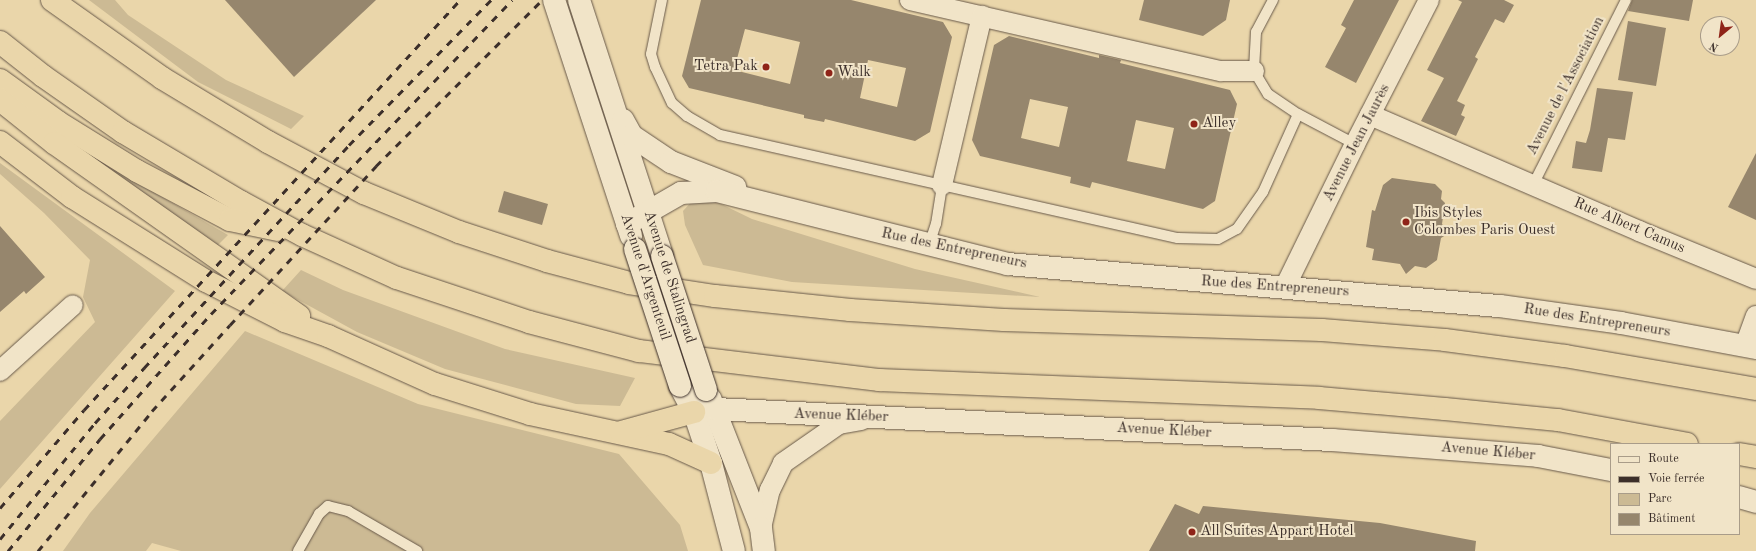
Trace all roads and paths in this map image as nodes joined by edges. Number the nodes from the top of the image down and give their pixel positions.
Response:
1 (52, 0) edge
2 (580, 0) edge
3 (662, 0) edge
4 (910, 0) edge
5 (1273, 0) edge
6 (1429, 0) edge
7 (1626, 0) edge
8 (554, 1) edge
9 (982, 16) junction
10 (0, 42) edge
11 (1254, 71) junction
12 (0, 80) edge
13 (610, 99) junction
14 (0, 100) edge
15 (1298, 114) junction
16 (1370, 115) junction
17 (0, 142) edge
18 (1355, 144) junction
19 (942, 185) junction
20 (1533, 185) junction
21 (648, 211) junction
22 (798, 212) junction
23 (627, 224) junction
24 (302, 235) junction
25 (930, 245) junction
26 (1756, 279) edge
27 (1285, 287) junction
28 (73, 305) dead end
29 (1756, 316) edge
30 (328, 336) junction
31 (1751, 347) edge
32 (0, 371) edge
33 (1756, 389) edge
34 (716, 409) junction
35 (694, 412) junction
36 (876, 417) junction
37 (620, 432) junction
38 (1682, 443) edge
39 (1740, 454) edge
40 (1756, 457) edge
41 (711, 463) junction
42 (1610, 470) edge
43 (1740, 495) edge
44 (1740, 495) edge
45 (1756, 498) edge
46 (1756, 502) edge
47 (761, 528) junction
48 (298, 551) edge
49 (417, 551) edge
50 (734, 551) edge
51 (764, 551) edge

1 - 33 highway
2 - 13 street, Avenue de Stalingrad
3 - 19 lane
4 - 9 street
5 - 11 lane
6 - 16 street, Avenue Jean Jaurès
7 - 20 lane, Avenue de l'Association
8 - 23 street, Avenue d'Argenteuil
9 - 11 street
9 - 19 street
10 - 24 highway
11 - 15 lane
12 - 24 highway
13 - 21 street, Avenue de Stalingrad
13 - 22 street, Rue des Entrepreneurs
14 - 30 highway
15 - 18 lane
15 - 19 lane
16 - 18 street, Avenue Jean Jaurès
16 - 20 street, Rue Albert Camus
17 - 30 highway
18 - 27 street, Avenue Jean Jaurès
19 - 25 lane
20 - 26 street, Rue Albert Camus
21 - 22 street, Rue des Entrepreneurs
21 - 23 street, Rue des Entrepreneurs
21 - 34 street, Avenue de Stalingrad, bridge
22 - 25 street, Rue des Entrepreneurs
23 - 35 street, Avenue d'Argenteuil, bridge
24 - 38 highway
25 - 27 street, Rue des Entrepreneurs
27 - 31 street, Rue des Entrepreneurs
28 - 32 street
29 - 31 street
30 - 37 highway
34 - 35 street, Avenue Kléber
34 - 36 street, Avenue Kléber
34 - 47 street, Avenue de Stalingrad
35 - 37 highway
35 - 41 street, Avenue d'Argenteuil
36 - 42 street, Avenue Kléber
36 - 47 street
37 - 41 highway
39 - 40 highway
41 - 50 street, Avenue d'Argenteuil
43 - 45 street
44 - 46 street
47 - 51 street, Avenue de Stalingrad
48 - 49 lane

